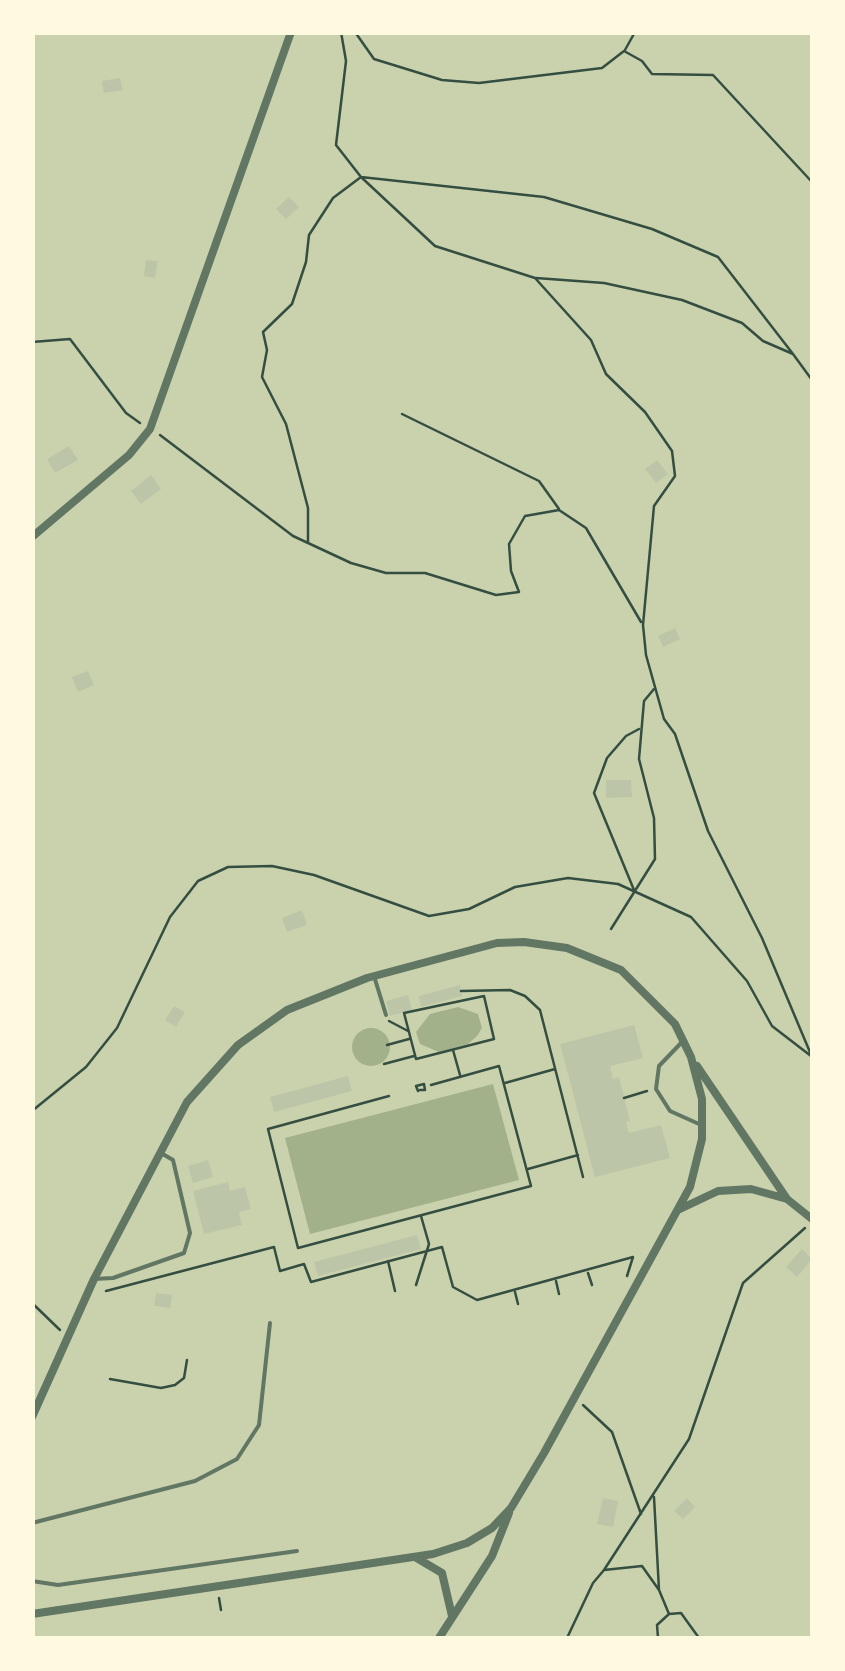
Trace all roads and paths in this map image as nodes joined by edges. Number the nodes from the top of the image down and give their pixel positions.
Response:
1 (291, 32) edge
2 (340, 32) edge
3 (355, 32) edge
4 (635, 32) edge
5 (624, 52) junction
6 (361, 178) junction
7 (812, 182) edge
8 (535, 278) junction
9 (32, 342) edge
10 (793, 354) junction
11 (812, 380) edge
12 (402, 414) dead end
13 (150, 429) junction
14 (560, 510) junction
15 (32, 537) edge
16 (308, 543) junction
17 (643, 625) junction
18 (654, 688) junction
19 (642, 728) junction
20 (635, 892) junction
21 (611, 929) dead end
22 (374, 976) junction
23 (461, 991) dead end
24 (386, 1015) joint
25 (408, 1030) junction
26 (410, 1038) junction
27 (684, 1041) junction
28 (387, 1045) dead end
29 (453, 1050) junction
30 (415, 1056) junction
31 (692, 1057) junction
32 (812, 1057) edge
33 (384, 1064) dead end
34 (555, 1069) junction
35 (460, 1077) junction
36 (504, 1083) junction
37 (431, 1085) dead end
38 (656, 1089) junction
39 (389, 1096) dead end
40 (624, 1098) dead end
41 (574, 1108) dead end
42 (32, 1111) edge
43 (566, 1111) junction
44 (703, 1125) junction
45 (159, 1152) junction
46 (578, 1155) junction
47 (527, 1170) junction
48 (583, 1177) dead end
49 (787, 1199) junction
50 (680, 1209) junction
51 (420, 1216) junction
52 (812, 1220) edge
53 (428, 1250) junction
54 (388, 1259) junction
55 (588, 1271) junction
56 (627, 1276) dead end
57 (94, 1279) junction
58 (555, 1280) junction
59 (416, 1285) dead end
60 (592, 1285) dead end
61 (514, 1290) junction
62 (106, 1291) dead end
63 (395, 1291) dead end
64 (559, 1294) dead end
65 (32, 1303) edge
66 (518, 1304) dead end
67 (270, 1323) dead end
68 (66, 1338) junction
69 (186, 1360) dead end
70 (110, 1379) dead end
71 (574, 1398) junction
72 (32, 1417) edge
73 (654, 1494) junction
74 (511, 1508) junction
75 (642, 1514) junction
76 (32, 1522) edge
77 (297, 1551) dead end
78 (414, 1557) junction
79 (604, 1570) junction
80 (32, 1581) edge
81 (659, 1590) junction
82 (219, 1598) dead end
83 (221, 1610) dead end
84 (32, 1614) edge
85 (669, 1614) junction
86 (452, 1616) junction
87 (439, 1638) edge
88 (567, 1638) edge
89 (658, 1638) edge
90 (699, 1638) edge

1 - 13 street
2 - 6 path
3 - 5 path
4 - 5 path
5 - 7 path
6 - 8 path
6 - 10 path
6 - 16 path
8 - 10 path
8 - 17 path
9 - 13 path
10 - 11 path
12 - 14 path
13 - 15 street
13 - 16 path
14 - 16 path
14 - 17 path
17 - 18 path
18 - 19 path
18 - 32 path
19 - 20 path
19 - 20 path
20 - 21 path
20 - 32 path
20 - 42 path
22 - 24 lane
22 - 27 street
22 - 45 street
23 - 34 path
24 - 25 path
25 - 26 path
25 - 29 path
26 - 28 path
26 - 30 path
27 - 31 street
27 - 38 lane
29 - 30 path
29 - 35 path
30 - 33 path
31 - 44 street
31 - 49 street
34 - 36 path
34 - 43 path
35 - 36 path
35 - 37 path
36 - 47 path
38 - 40 path
38 - 44 lane
39 - 51 path
41 - 43 path
43 - 46 path
44 - 50 street
45 - 57 street
45 - 57 lane
46 - 47 path
46 - 48 path
47 - 51 path
49 - 50 street
49 - 52 street
50 - 71 street
51 - 53 path
52 - 73 path
53 - 54 path
53 - 59 path
53 - 61 path
54 - 62 path
54 - 63 path
55 - 56 path
55 - 58 path
55 - 60 path
57 - 68 street
58 - 61 path
58 - 64 path
61 - 66 path
65 - 68 path
67 - 76 lane
68 - 72 street
69 - 70 path
71 - 74 street
71 - 75 path
73 - 75 path
73 - 81 path
74 - 78 street
74 - 86 street
75 - 79 path
77 - 80 lane
78 - 84 street
78 - 86 street
79 - 81 path
79 - 88 path
81 - 85 path
82 - 83 path
85 - 89 path
85 - 90 path
86 - 87 street

